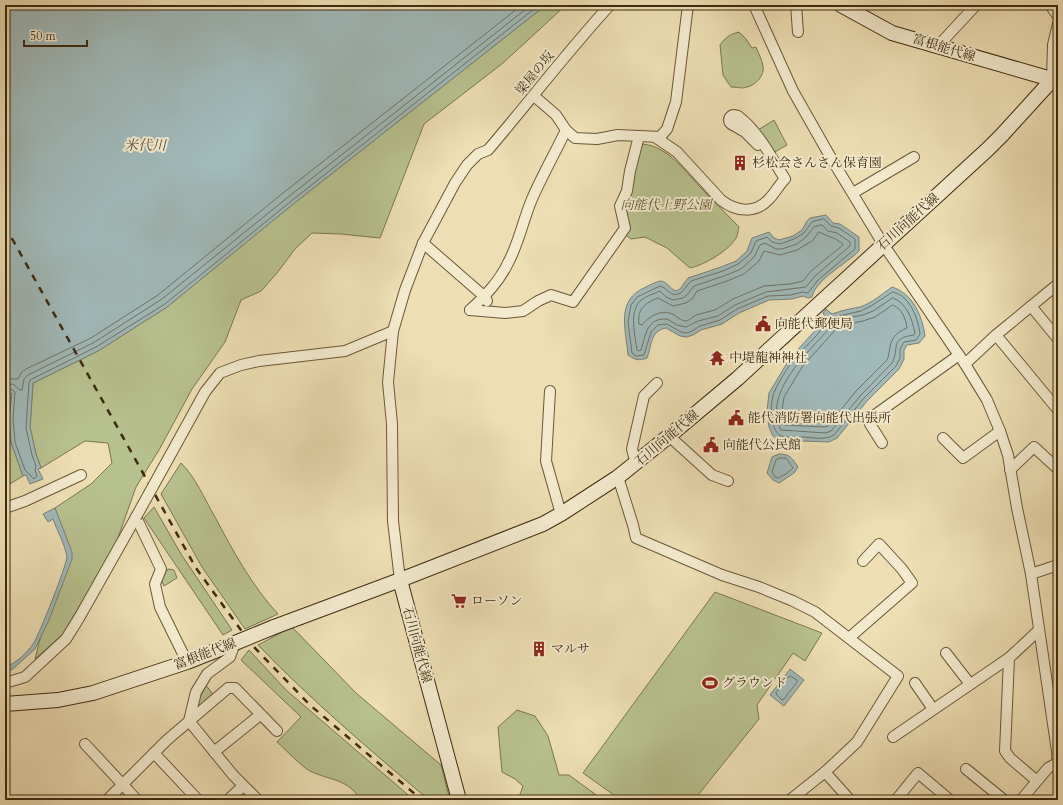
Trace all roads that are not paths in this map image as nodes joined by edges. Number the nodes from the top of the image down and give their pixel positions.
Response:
1 (610, 5) edge
2 (688, 5) edge
3 (754, 5) edge
4 (796, 5) edge
5 (841, 5) edge
6 (976, 5) edge
7 (1050, 5) edge
8 (1058, 16) edge
9 (1058, 24) edge
10 (798, 32) dead end
11 (938, 46) junction
12 (1055, 80) edge
13 (534, 96) junction
14 (735, 120) dead end
15 (566, 130) junction
16 (639, 136) junction
17 (655, 137) junction
18 (914, 157) dead end
19 (853, 193) junction
20 (423, 243) junction
21 (883, 244) junction
22 (1058, 284) edge
23 (485, 297) junction
24 (1031, 306) junction
25 (492, 312) junction
26 (394, 331) junction
27 (996, 335) junction
28 (1058, 339) edge
29 (962, 360) junction
30 (657, 383) dead end
31 (550, 391) dead end
32 (1058, 410) edge
33 (1000, 431) junction
34 (669, 436) junction
35 (943, 438) dead end
36 (882, 443) dead end
37 (636, 464) junction
38 (1058, 469) edge
39 (1010, 470) junction
40 (81, 475) dead end
41 (618, 477) junction
42 (728, 481) dead end
43 (5, 508) edge
44 (561, 514) junction
45 (136, 517) junction
46 (863, 561) dead end
47 (1058, 565) edge
48 (1031, 574) junction
49 (400, 580) junction
50 (1039, 630) junction
51 (849, 638) junction
52 (235, 643) junction
53 (946, 653) dead end
54 (1009, 658) junction
55 (187, 662) junction
56 (915, 683) dead end
57 (5, 684) edge
58 (970, 684) junction
59 (5, 704) edge
60 (933, 709) junction
61 (260, 715) junction
62 (189, 721) junction
63 (277, 731) dead end
64 (893, 737) dead end
65 (84, 744) dead end
66 (214, 752) junction
67 (154, 753) junction
68 (1058, 766) edge
69 (966, 769) dead end
70 (824, 772) junction
71 (1037, 781) junction
72 (122, 784) junction
73 (244, 786) junction
74 (107, 800) edge
75 (137, 800) edge
76 (198, 800) edge
77 (228, 800) edge
78 (258, 800) edge
79 (459, 800) edge
80 (790, 800) edge
81 (850, 800) edge
82 (897, 800) edge
83 (950, 800) edge
84 (1004, 800) edge
85 (1021, 800) edge

1 - 13 street, 梁屋の坂
2 - 17 street
3 - 19 street
4 - 10 street
5 - 11 main road, 富根能代線
6 - 11 street
7 - 8 street
9 - 12 street
11 - 12 main road, 富根能代線
12 - 21 main road, 石川向能代線
13 - 15 street
13 - 20 street, 梁屋の坂
14 - 17 street
15 - 16 street
15 - 23 street
16 - 17 street
16 - 25 street
18 - 19 street
19 - 21 street
20 - 23 street
20 - 26 street, 梁屋の坂
21 - 29 street
21 - 34 main road, 石川向能代線
22 - 24 street
23 - 25 street
23 - 25 street
24 - 27 street
24 - 28 street
26 - 45 street, bridge
26 - 49 street, 梁屋の坂
27 - 29 street
27 - 32 street
29 - 33 street
29 - 36 street
30 - 37 street
31 - 44 street
33 - 35 street
33 - 39 street
34 - 37 main road, 石川向能代線
34 - 42 street
37 - 41 main road, 石川向能代線
38 - 39 street
39 - 48 street
40 - 43 street
41 - 44 main road, 石川向能代線
41 - 51 street
44 - 49 main road, 石川向能代線
45 - 55 street
45 - 57 street
46 - 51 street
47 - 48 street
48 - 50 street
49 - 52 main road, 富根能代線, bridge
49 - 79 main road, 石川向能代線
50 - 54 street
50 - 68 street
51 - 70 street
52 - 55 main road, 富根能代線
52 - 62 street
53 - 58 street
54 - 58 street
54 - 71 street
55 - 59 main road, 富根能代線
56 - 60 street
58 - 60 street
60 - 64 street
61 - 62 street
61 - 63 street
61 - 66 street
62 - 66 street
62 - 67 street
65 - 72 street
66 - 73 street
67 - 72 street
67 - 76 street
68 - 71 street
69 - 84 street
70 - 80 street
70 - 81 street
71 - 85 street
72 - 74 street
72 - 75 street
73 - 77 street
73 - 78 street
82 - 83 street

